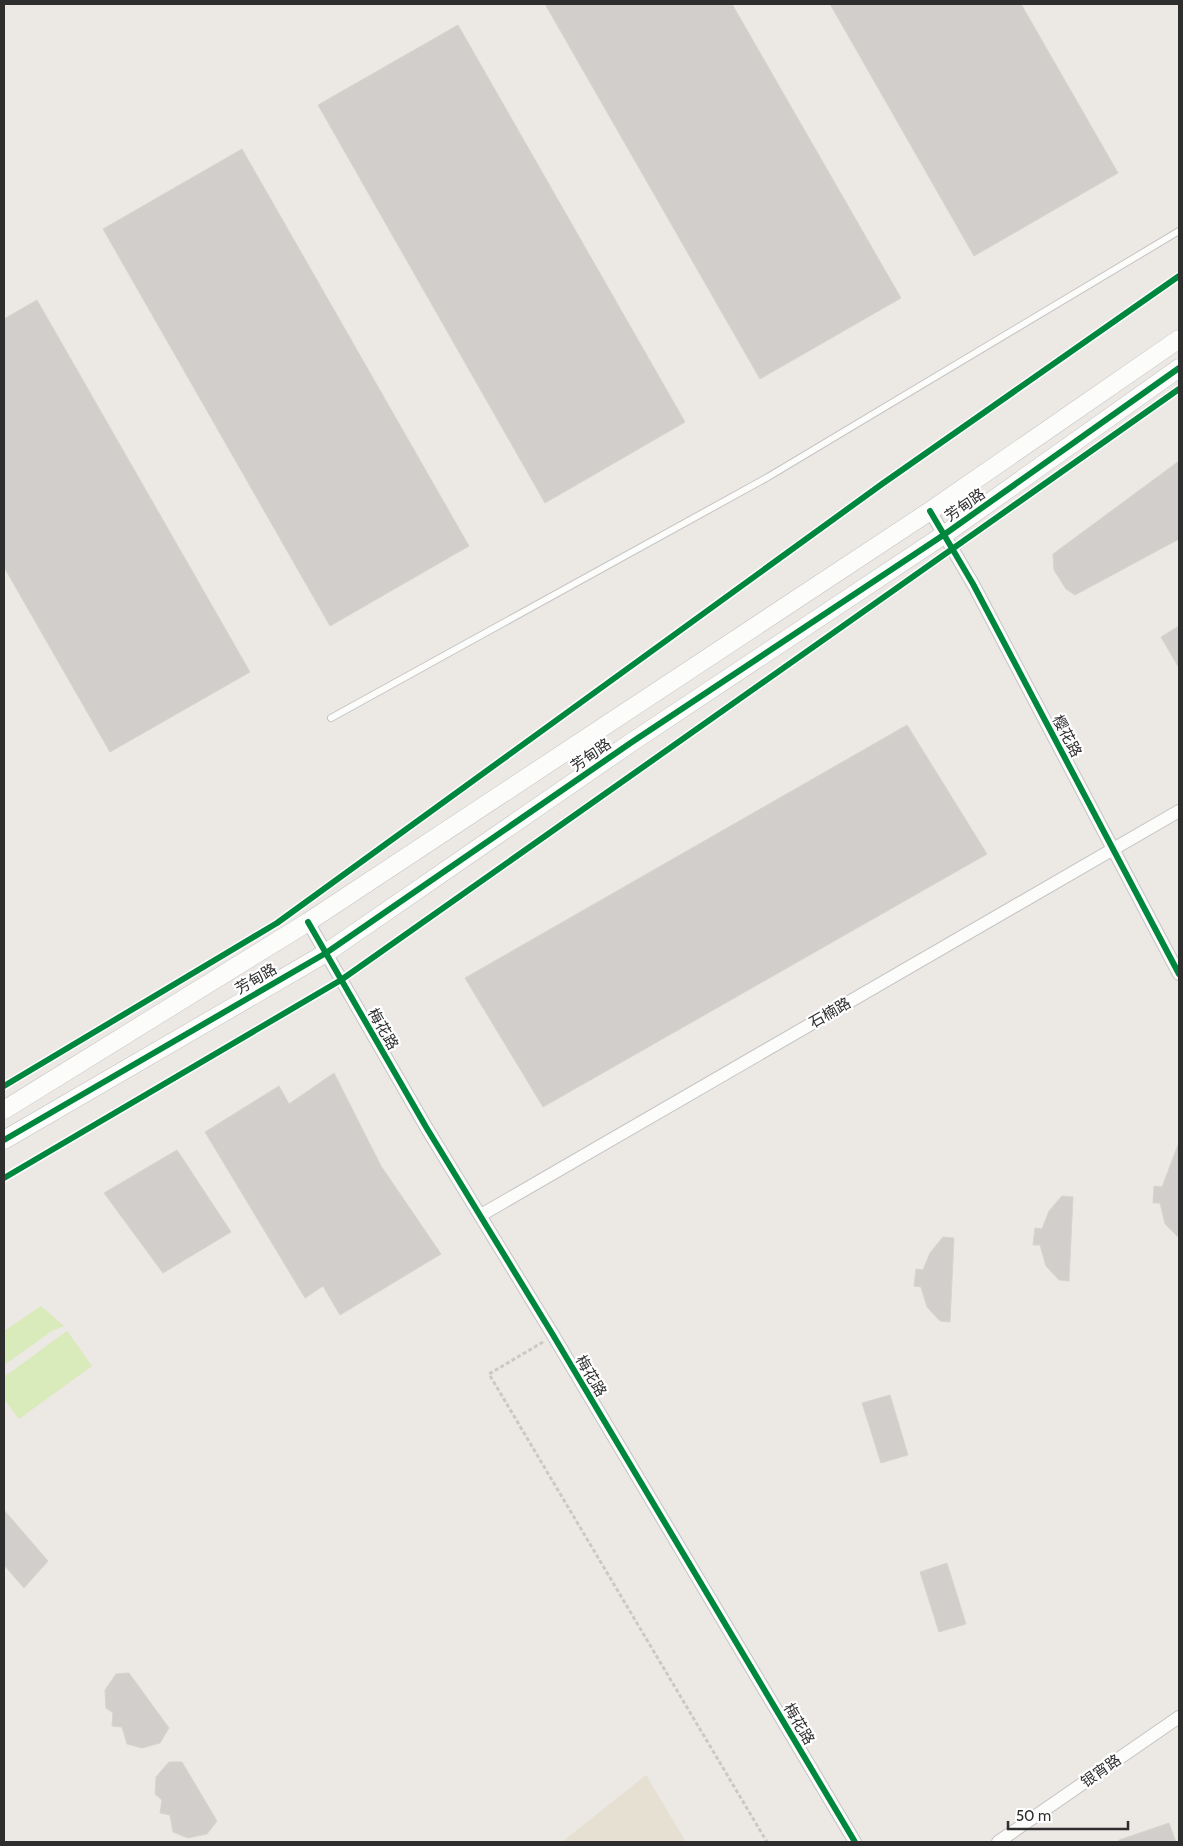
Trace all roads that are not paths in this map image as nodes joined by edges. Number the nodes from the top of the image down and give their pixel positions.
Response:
1 (1179, 231) edge
2 (1179, 339) edge
3 (1179, 368) edge
4 (930, 511) junction
5 (945, 534) junction
6 (331, 718) dead end
7 (1179, 811) edge
8 (1113, 849) junction
9 (308, 922) junction
10 (326, 953) junction
11 (1179, 974) edge
12 (4, 1110) edge
13 (4, 1140) edge
14 (481, 1215) junction
15 (1179, 1717) edge
16 (855, 1842) edge
17 (998, 1842) edge

1 - 6 lane
2 - 4 main road, 芳甸路
3 - 5 main road, 芳甸路
4 - 5 street, 樱花路
4 - 9 main road, 芳甸路
5 - 8 street, 樱花路
5 - 10 main road, 芳甸路
7 - 8 street, 石楠路
8 - 11 street, 樱花路
8 - 14 street, 石楠路
9 - 10 street, 梅花路
9 - 12 main road, 芳甸路
10 - 13 main road, 芳甸路
10 - 14 street, 梅花路
14 - 16 street, 梅花路
15 - 17 street, 银宵路

